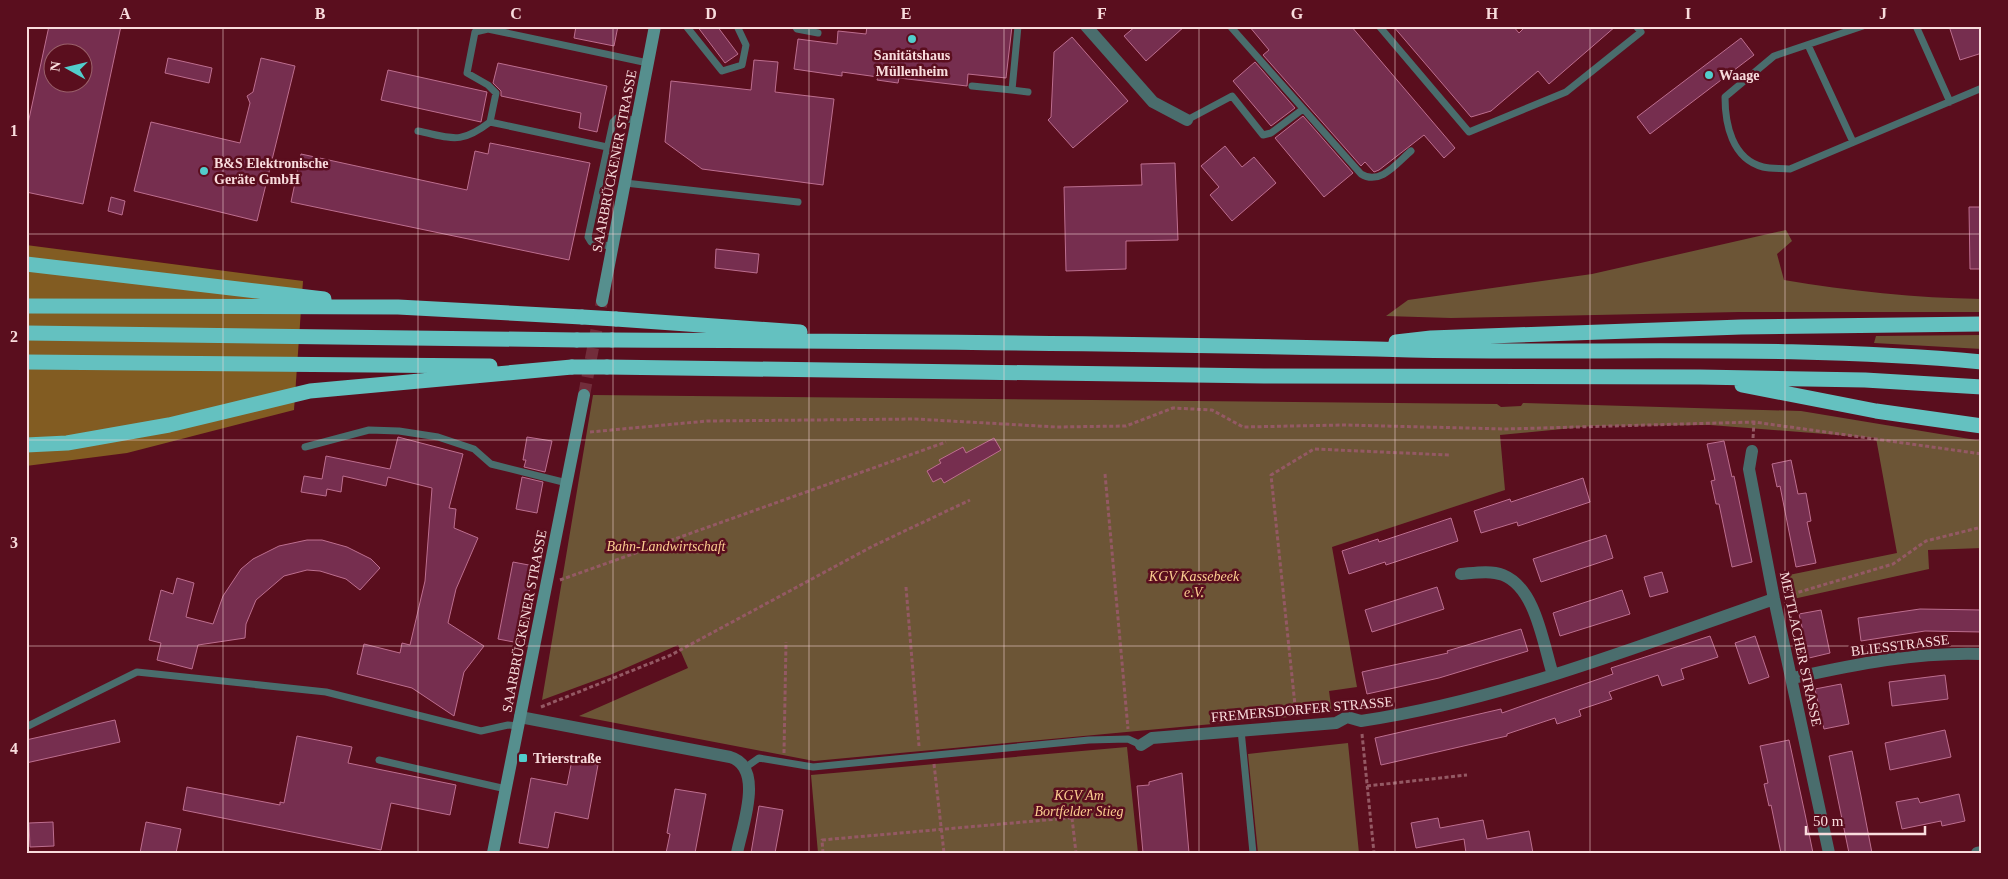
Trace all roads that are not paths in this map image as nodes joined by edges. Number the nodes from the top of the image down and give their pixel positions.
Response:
1 (655, 26) edge
2 (686, 26) edge
3 (738, 26) edge
4 (795, 26) edge
5 (1018, 26) edge
6 (1086, 26) edge
7 (1230, 26) edge
8 (1379, 26) edge
9 (1636, 26) edge
10 (1863, 26) edge
11 (1916, 26) edge
12 (818, 33) dead end
13 (1808, 45) junction
14 (648, 63) junction
15 (972, 86) dead end
16 (1982, 88) edge
17 (1012, 90) junction
18 (1028, 92) dead end
19 (1950, 102) junction
20 (1303, 109) junction
21 (637, 120) junction
22 (1187, 120) joint
23 (490, 122) junction
24 (418, 131) dead end
25 (1853, 142) junction
26 (607, 147) junction
27 (1411, 151) dead end
28 (625, 183) junction
29 (798, 202) dead end
30 (613, 247) junction
31 (26, 264) edge
32 (602, 301) tunnel mouth
33 (26, 306) edge
34 (398, 307) junction
35 (1982, 324) edge
36 (26, 333) edge
37 (946, 341) junction
38 (1353, 347) junction
39 (26, 362) edge
40 (1982, 362) edge
41 (572, 367) junction
42 (1700, 377) junction
43 (1982, 387) edge
44 (584, 394) tunnel mouth
45 (1982, 426) edge
46 (26, 445) edge
47 (304, 447) dead end
48 (1752, 451) dead end
49 (567, 483) junction
50 (1461, 574) dead end
51 (1774, 599) junction
52 (1982, 654) edge
53 (1553, 675) junction
54 (1793, 678) junction
55 (520, 722) junction
56 (26, 727) edge
57 (1241, 730) junction
58 (1141, 745) joint
59 (379, 760) dead end
60 (746, 767) junction
61 (506, 789) junction
62 (1982, 852) edge
63 (493, 853) edge
64 (737, 853) edge
65 (1253, 853) edge
66 (1829, 853) edge
67 (1977, 853) edge

1 - 14 street, SAARBRÜCKENER STRASSE
2 - 3 lane
4 - 12 lane
5 - 17 lane
6 - 22 street
7 - 20 lane
8 - 9 lane
10 - 13 lane
11 - 19 lane
13 - 25 lane
13 - 25 lane
14 - 21 street, SAARBRÜCKENER STRASSE
14 - 23 lane
15 - 17 lane
16 - 19 lane
17 - 18 lane
19 - 25 lane
20 - 22 lane
20 - 27 lane
21 - 26 lane
21 - 28 street, SAARBRÜCKENER STRASSE
23 - 24 lane
23 - 26 lane
26 - 30 lane
28 - 29 lane
28 - 30 street, SAARBRÜCKENER STRASSE
30 - 32 street, SAARBRÜCKENER STRASSE
31 - 34 highway
33 - 34 highway
34 - 37 highway, bridge
35 - 38 highway
36 - 37 highway, bridge
37 - 38 highway
38 - 40 highway
39 - 41 highway
41 - 42 highway, bridge
41 - 46 highway
42 - 43 highway
42 - 45 highway
44 - 49 street, SAARBRÜCKENER STRASSE
47 - 49 lane
48 - 51 street, METTLACHER STRASSE
49 - 55 street, SAARBRÜCKENER STRASSE
50 - 53 street
51 - 53 street, FREMERSDORFER STRASSE
51 - 54 street, METTLACHER STRASSE
52 - 54 street, BLIESSTRASSE
53 - 57 street, FREMERSDORFER STRASSE
54 - 66 street, METTLACHER STRASSE
55 - 56 lane
55 - 60 street
55 - 61 street, SAARBRÜCKENER STRASSE
57 - 58 street, FREMERSDORFER STRASSE
57 - 65 lane
58 - 60 lane
59 - 61 lane
60 - 64 street
61 - 63 street, SAARBRÜCKENER STRASSE
62 - 67 street

